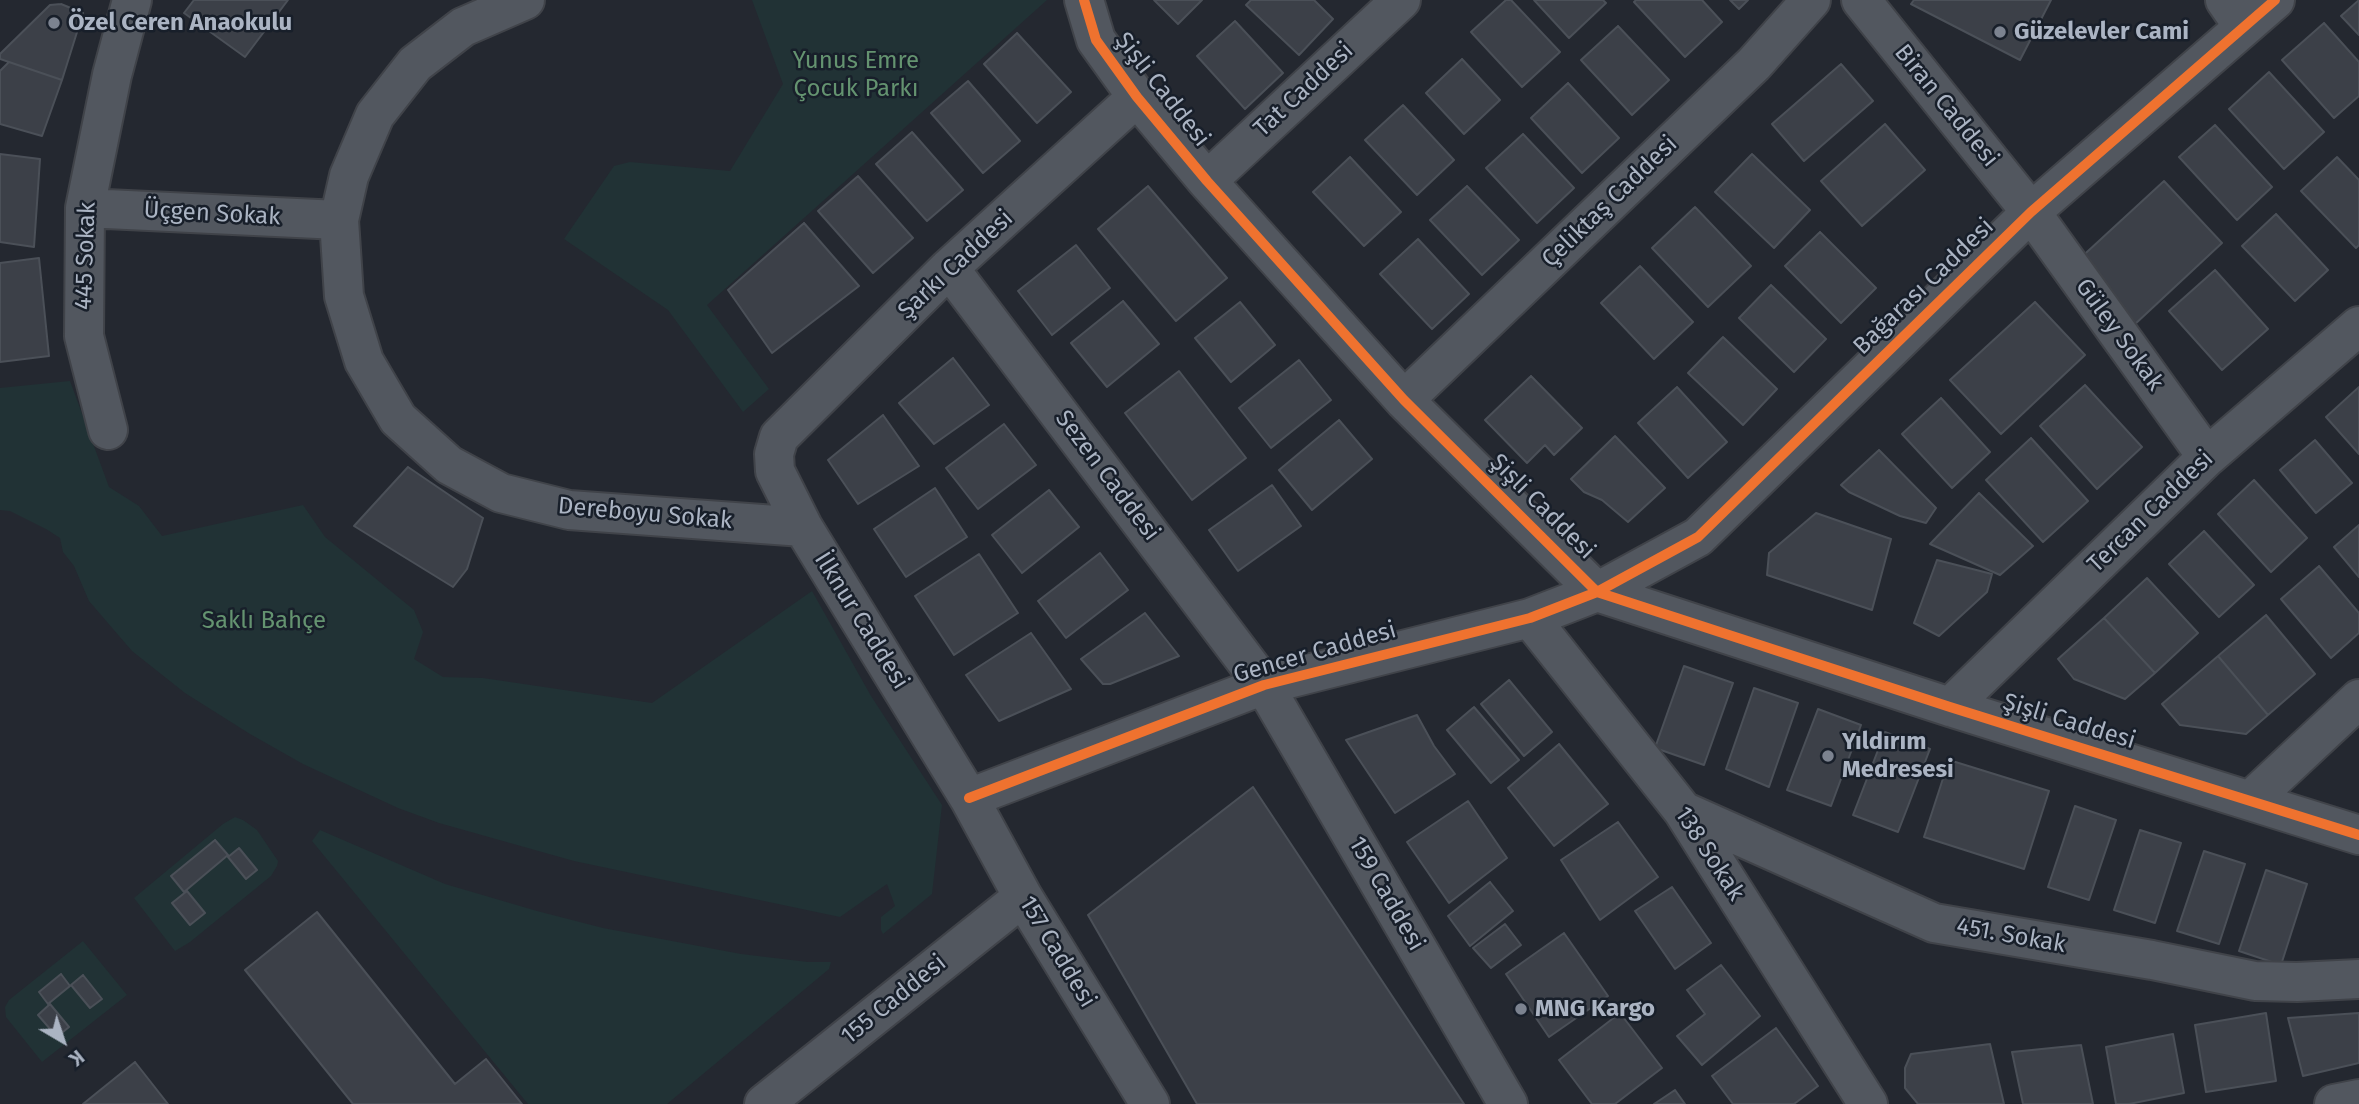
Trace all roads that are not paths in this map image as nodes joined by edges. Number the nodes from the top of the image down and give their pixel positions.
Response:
1 (132, 0) edge
2 (525, 0) edge
3 (1084, 0) edge
4 (1401, 0) edge
5 (1811, 0) edge
6 (1861, 0) edge
7 (2275, 0) edge
8 (2234, 13) edge
9 (1137, 97) junction
10 (1207, 181) junction
11 (85, 208) junction
12 (2031, 212) junction
13 (339, 220) junction
14 (949, 268) junction
15 (2359, 326) edge
16 (1404, 400) junction
17 (108, 430) dead end
18 (779, 438) joint
19 (2207, 457) junction
20 (803, 527) junction
21 (1597, 592) junction
22 (1530, 618) junction
23 (1264, 685) junction
24 (2359, 699) edge
25 (1950, 707) junction
26 (970, 798) junction
27 (2251, 800) junction
28 (1683, 811) junction
29 (2359, 835) edge
30 (1023, 897) junction
31 (2359, 979) edge
32 (2359, 1099) edge
33 (764, 1104) edge
34 (1150, 1104) edge
35 (1508, 1104) edge
36 (1868, 1104) edge
37 (2334, 1104) edge

1 - 11 street, 445 Sokak
2 - 13 street, Dereboyu Sokak
3 - 9 street, Şişli Caddesi
4 - 10 street, Tat Caddesi
5 - 16 street, Çeliktaş Caddesi
6 - 12 street, Biran Caddesi
7 - 8 street, Bağarası Caddesi
8 - 12 street, Bağarası Caddesi
9 - 10 street, Şişli Caddesi
9 - 14 street, Şarkı Caddesi
10 - 16 street, Şişli Caddesi
11 - 13 street, Üçgen Sokak
11 - 17 street, 445 Sokak
12 - 19 street, Güley Sokak
12 - 21 street, Bağarası Caddesi
13 - 20 street, Dereboyu Sokak
14 - 18 street, Şarkı Caddesi
14 - 23 street, Sezen Caddesi
15 - 19 street, Tercan Caddesi
16 - 21 street, Şişli Caddesi
18 - 20 street, İlknur Caddesi
19 - 25 street, Tercan Caddesi
20 - 26 street, İlknur Caddesi
21 - 22 street, Gencer Caddesi
21 - 25 street, Şişli Caddesi
22 - 23 street, Gencer Caddesi
22 - 28 street, 138 Sokak
23 - 26 street, Gencer Caddesi
23 - 35 street, 159 Caddesi
24 - 27 street
25 - 27 street, Şişli Caddesi
26 - 30 street, 157 Caddesi
27 - 29 street, Şişli Caddesi
28 - 31 street, 451. Sokak
28 - 36 street, 138 Sokak
30 - 33 street, 155 Caddesi
30 - 34 street, 157 Caddesi
32 - 37 street

